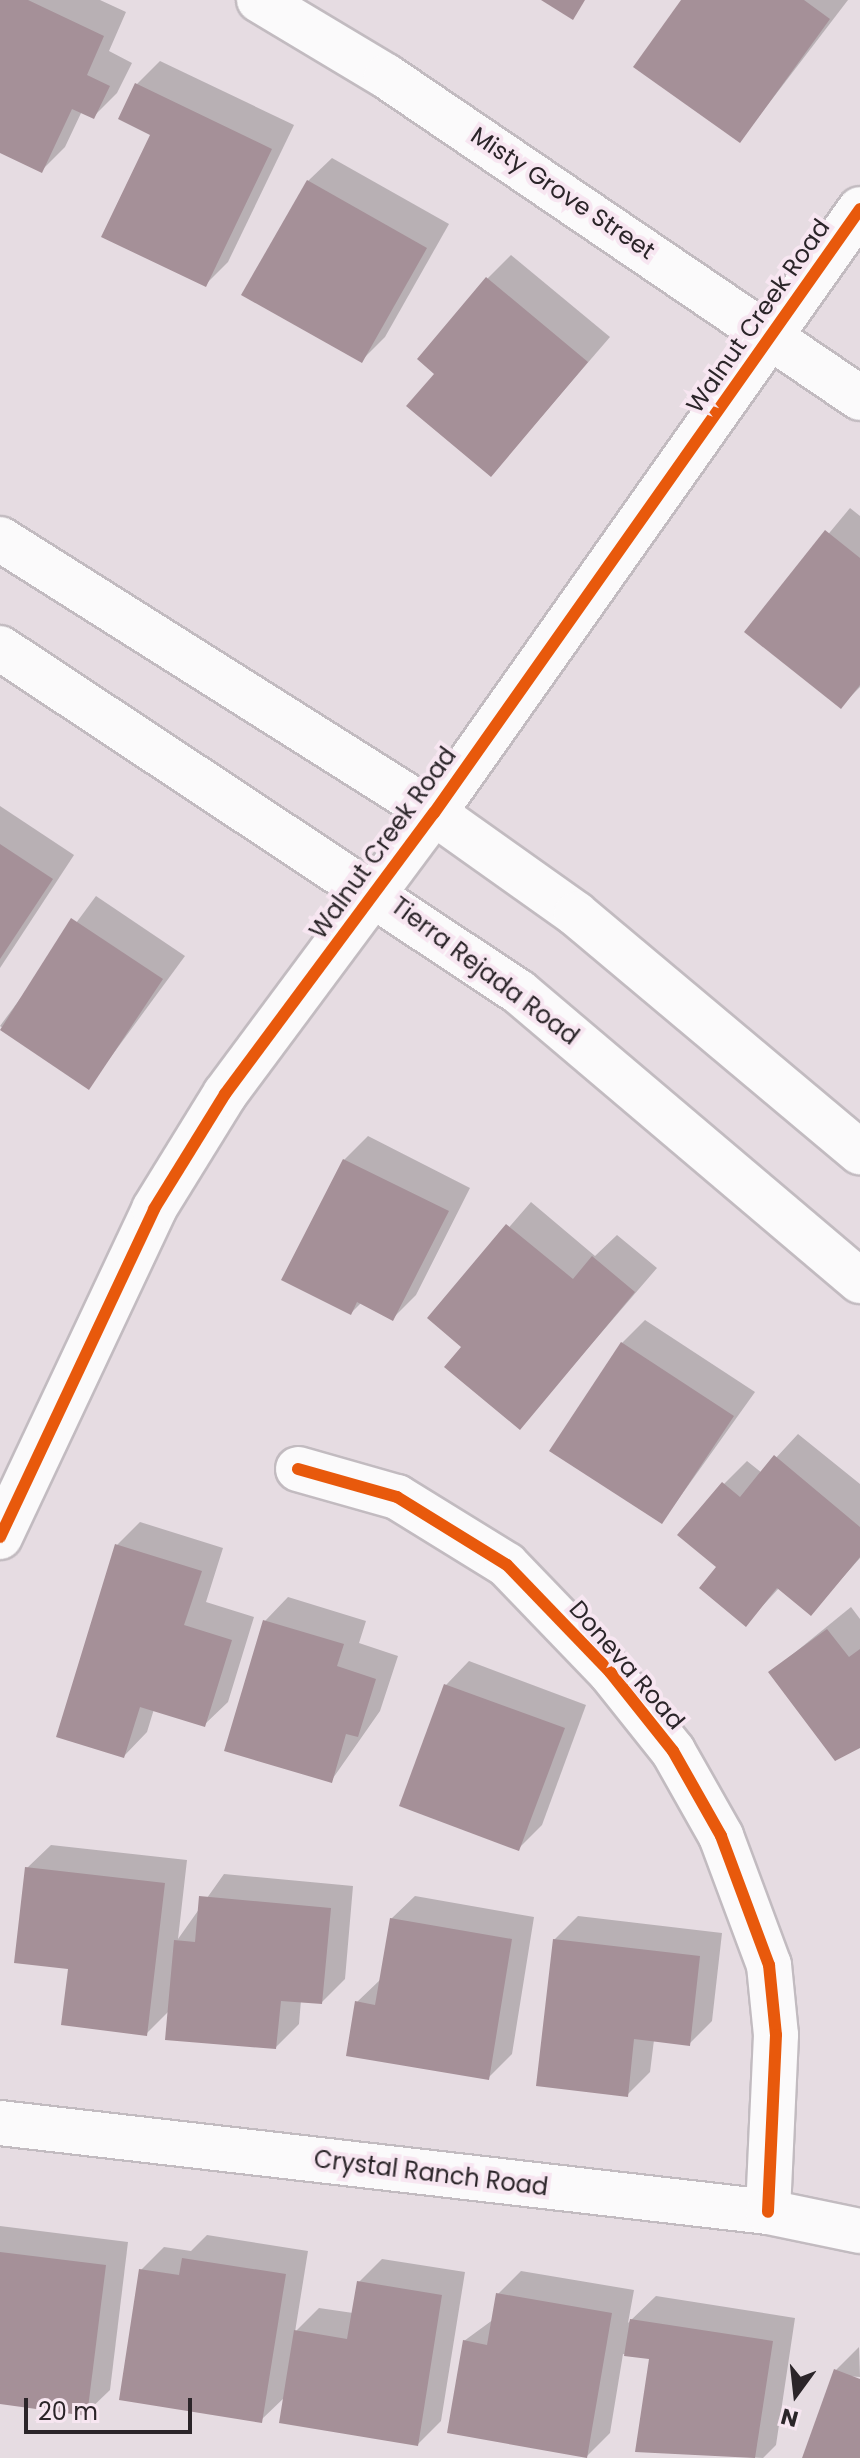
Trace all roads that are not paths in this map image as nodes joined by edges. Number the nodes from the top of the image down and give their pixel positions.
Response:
1 (259, 0) edge
2 (860, 209) edge
3 (773, 334) junction
4 (860, 398) edge
5 (0, 539) edge
6 (0, 648) edge
7 (434, 813) junction
8 (376, 891) junction
9 (860, 1152) edge
10 (860, 1281) edge
11 (298, 1469) dead end
12 (0, 1537) edge
13 (0, 2123) edge
14 (768, 2212) junction
15 (860, 2231) edge

1 - 3 street, Misty Grove Street
2 - 3 street, Walnut Creek Road
3 - 4 street, Misty Grove Street
3 - 7 street, Walnut Creek Road
5 - 7 street
6 - 8 street, Tierra Rejada Road
7 - 8 street, Walnut Creek Road
7 - 9 street
8 - 10 street, Tierra Rejada Road
8 - 12 street, Walnut Creek Road
11 - 14 street, Doneva Road
13 - 14 street, Crystal Ranch Road
14 - 15 street, Crystal Ranch Road

